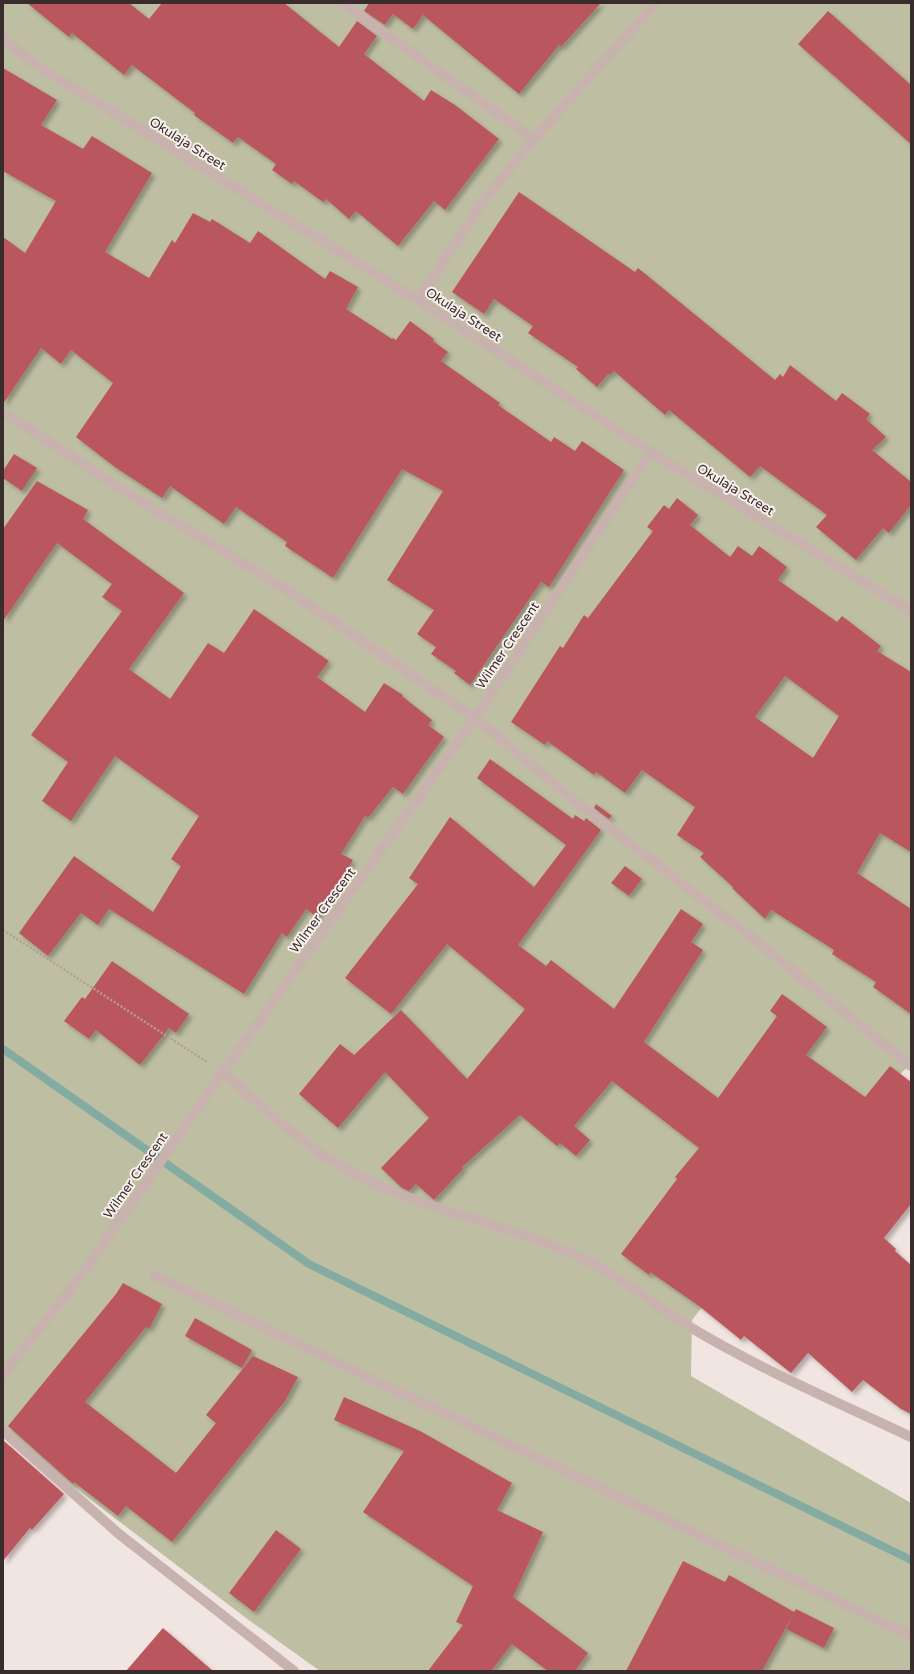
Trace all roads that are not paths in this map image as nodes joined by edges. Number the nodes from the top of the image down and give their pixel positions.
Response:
1 (342, 3) edge
2 (656, 3) edge
3 (3, 38) edge
4 (534, 139) junction
5 (418, 300) junction
6 (3, 412) edge
7 (651, 452) junction
8 (911, 611) edge
9 (475, 718) junction
10 (911, 1066) edge
11 (222, 1072) junction
12 (154, 1275) dead end
13 (5, 1369) edge
14 (3, 1431) edge
15 (911, 1437) edge
16 (911, 1636) edge
17 (294, 1671) edge

1 - 4 street
2 - 4 street
3 - 5 street, Okulaja Street
4 - 5 street
5 - 7 street, Okulaja Street
6 - 9 street
7 - 8 street, Okulaja Street
7 - 9 street, Wilmer Crescent
9 - 10 street
9 - 11 street, Wilmer Crescent
11 - 13 street, Wilmer Crescent
11 - 15 street
12 - 16 street
14 - 17 street

